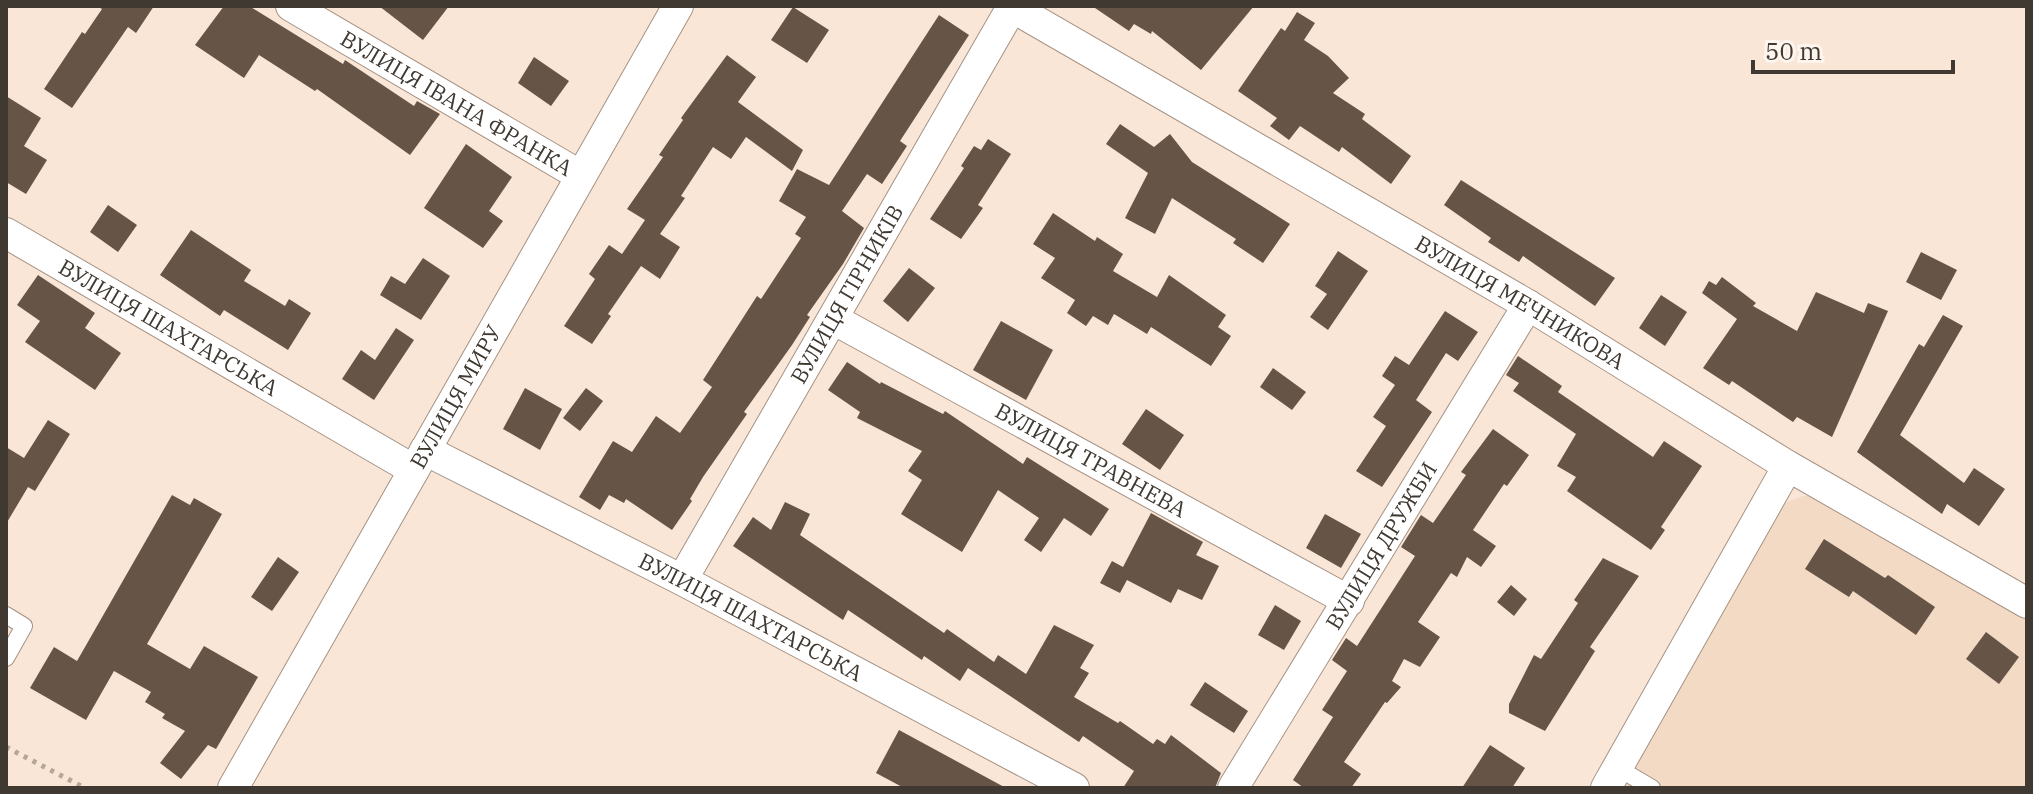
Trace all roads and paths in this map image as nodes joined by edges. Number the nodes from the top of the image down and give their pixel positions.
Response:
1 (291, 6) edge
2 (678, 6) edge
3 (1011, 7) edge
4 (581, 176) junction
5 (6, 233) edge
6 (1528, 305) junction
7 (833, 319) junction
8 (420, 460) junction
9 (1788, 466) junction
10 (682, 580) junction
11 (1349, 601) junction
12 (2027, 603) edge
13 (6, 615) edge
14 (6, 658) edge
15 (6, 747) edge
16 (1612, 778) edge
17 (85, 788) edge
18 (233, 788) edge
19 (1074, 788) edge
20 (1233, 788) edge
21 (1652, 788) edge

1 - 4 street, ВУЛИЦЯ ІВАНА ФРАНКА
2 - 4 street, ВУЛИЦЯ МИРУ
3 - 6 street, ВУЛИЦЯ МЕЧНИКОВА
3 - 7 street, ВУЛИЦЯ ГІРНИКІВ
4 - 8 street, ВУЛИЦЯ МИРУ
5 - 8 street, ВУЛИЦЯ ШАХТАРСЬКА
6 - 9 street, ВУЛИЦЯ МЕЧНИКОВА
6 - 11 street, ВУЛИЦЯ ДРУЖБИ
7 - 10 street, ВУЛИЦЯ ГІРНИКІВ
7 - 11 street, ВУЛИЦЯ ТРАВНЕВА
8 - 10 street, ВУЛИЦЯ ШАХТАРСЬКА
8 - 18 street, ВУЛИЦЯ МИРУ
9 - 12 street, ВУЛИЦЯ МЕЧНИКОВА
9 - 16 street
10 - 19 street, ВУЛИЦЯ ШАХТАРСЬКА
11 - 20 street, ВУЛИЦЯ ДРУЖБИ
13 - 14 lane
15 - 17 path
16 - 21 lane

